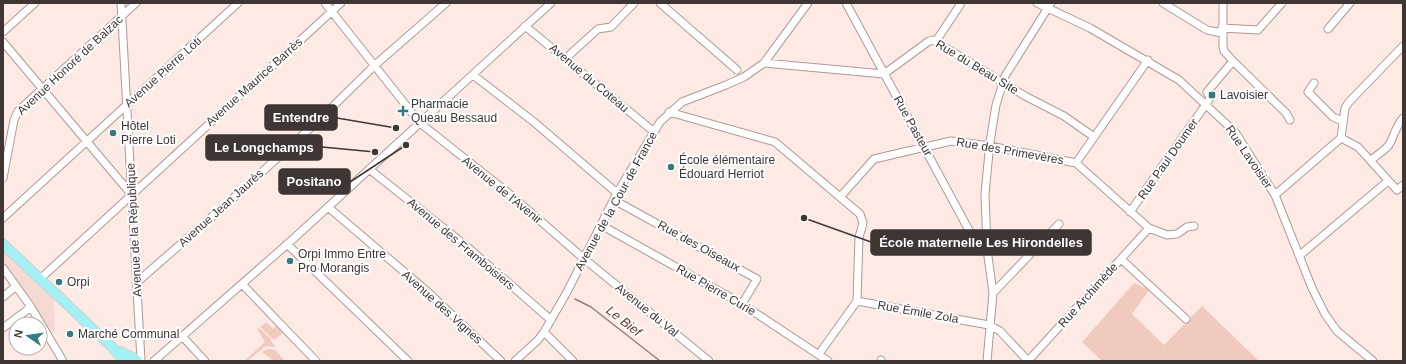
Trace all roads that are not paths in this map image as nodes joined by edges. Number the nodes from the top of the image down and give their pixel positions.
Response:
1 (35, 3) edge
2 (121, 3) edge
3 (136, 3) edge
4 (238, 3) edge
5 (325, 3) edge
6 (341, 3) edge
7 (446, 3) edge
8 (551, 3) edge
9 (634, 3) edge
10 (660, 3) edge
11 (808, 3) edge
12 (846, 3) edge
13 (1037, 3) edge
14 (1163, 3) edge
15 (1223, 3) edge
16 (1282, 3) edge
17 (1350, 3) edge
18 (960, 5) dead end
19 (1049, 5) edge
20 (331, 11) junction
21 (122, 16) junction
22 (525, 26) junction
23 (1328, 30) dead end
24 (1222, 31) junction
25 (3, 32) edge
26 (936, 41) junction
27 (3, 42) edge
28 (1403, 46) edge
29 (566, 58) junction
30 (1148, 60) junction
31 (1233, 61) junction
32 (764, 63) junction
33 (374, 66) junction
34 (737, 70) dead end
35 (884, 74) junction
36 (473, 75) junction
37 (1002, 82) junction
38 (1314, 83) dead end
39 (42, 89) junction
40 (1207, 92) junction
41 (1194, 94) junction
42 (127, 105) junction
43 (1206, 106) junction
44 (669, 112) junction
45 (1403, 118) edge
46 (1290, 120) dead end
47 (1342, 121) junction
48 (420, 123) junction
49 (653, 131) junction
50 (1094, 137) junction
51 (1341, 138) junction
52 (87, 142) junction
53 (990, 146) junction
54 (925, 148) junction
55 (1371, 160) junction
56 (1076, 163) junction
57 (369, 170) junction
58 (3, 178) edge
59 (1388, 181) junction
60 (1403, 185) edge
61 (131, 194) junction
62 (1275, 195) junction
63 (841, 196) junction
64 (616, 197) junction
65 (328, 207) junction
66 (1130, 212) junction
67 (3, 218) edge
68 (1059, 224) dead end
69 (601, 225) junction
70 (1194, 226) dead end
71 (1149, 228) junction
72 (987, 238) junction
73 (3, 244) edge
74 (287, 244) junction
75 (1299, 256) junction
76 (584, 259) junction
77 (1121, 259) junction
78 (3, 268) edge
79 (40, 279) junction
80 (136, 283) junction
81 (242, 284) junction
82 (16, 286) junction
83 (993, 293) junction
84 (3, 296) edge
85 (857, 301) junction
86 (742, 304) junction
87 (30, 307) junction
88 (1186, 319) dead end
89 (551, 320) junction
90 (992, 327) junction
91 (3, 328) edge
92 (544, 332) junction
93 (182, 336) junction
94 (111, 346) junction
95 (819, 354) junction
96 (63, 361) edge
97 (124, 361) edge
98 (139, 361) edge
99 (154, 361) edge
100 (205, 361) edge
101 (316, 361) edge
102 (408, 361) edge
103 (501, 361) edge
104 (515, 361) edge
105 (573, 361) edge
106 (709, 361) edge
107 (828, 361) edge
108 (987, 361) edge
109 (1028, 361) edge
110 (1374, 361) edge

1 - 25 street
2 - 21 street, Avenue de la République
3 - 21 street, Avenue Honoré de Balzac
4 - 42 street, Avenue Pierre Loti
5 - 20 street, Avenue de l'Avenir
6 - 20 street, Avenue Maurice Barrès
7 - 33 street, Avenue Jean Jaurès
8 - 22 street
9 - 29 street
10 - 34 street
11 - 32 street, Avenue de la Cour de France
12 - 35 street, Rue Pasteur
13 - 19 street, Rue Lavoisier
14 - 24 street
15 - 24 street
16 - 24 street
17 - 23 street
18 - 26 street
19 - 30 street, Rue Lavoisier
19 - 37 street
20 - 33 street, Avenue de l'Avenir
20 - 61 street, Avenue Maurice Barrès
21 - 39 street, Avenue Honoré de Balzac
21 - 42 street, Avenue de la République
22 - 29 street, Avenue du Coteau
22 - 36 street
24 - 31 street
26 - 35 street, Rue du Beau Site
26 - 37 street, Rue du Beau Site
27 - 39 street
28 - 47 street
29 - 49 street, Avenue du Coteau
30 - 41 street, Rue Lavoisier
30 - 50 street
31 - 40 street
31 - 46 street
32 - 35 street
32 - 44 street, Avenue de la Cour de France
33 - 48 street, Avenue de l'Avenir
33 - 80 street, Avenue Jean Jaurès
35 - 54 street, Rue Pasteur
36 - 48 street
36 - 64 street
37 - 50 street, Rue du Beau Site
37 - 53 street
38 - 47 street
39 - 52 street
39 - 58 street, Avenue Honoré de Balzac
40 - 41 street
40 - 43 street
41 - 43 street, Rue Lavoisier
42 - 52 street, Avenue Pierre Loti
42 - 61 street, Avenue de la République
43 - 62 street, Rue Lavoisier
43 - 66 street, Rue Paul Doumer
44 - 49 street, Avenue de la Cour de France
44 - 63 street
45 - 55 street
47 - 51 street
48 - 57 street
48 - 76 street, Avenue de l'Avenir
49 - 64 street, Avenue de la Cour de France
50 - 56 street
51 - 55 street
51 - 62 street
52 - 61 street
52 - 67 street, Avenue Pierre Loti
53 - 54 street, Rue des Primevères
53 - 56 street, Rue des Primevères
53 - 72 street
54 - 63 street, Rue des Primevères
54 - 72 street, Rue Pasteur
55 - 59 street
56 - 66 street, Rue des Primevères
57 - 65 street
57 - 89 street, Avenue des Framboisiers
59 - 60 street
59 - 75 street
61 - 79 street, Avenue Maurice Barrès
61 - 80 street, Avenue de la République
62 - 75 street, Rue Lavoisier
63 - 85 street
64 - 69 street, Avenue de la Cour de France
64 - 86 street, Rue des Oiseaux
65 - 74 street
65 - 103 street, Avenue des Vignes
66 - 71 street, Rue des Primevères
68 - 83 street
69 - 76 street, Avenue de la Cour de France
69 - 86 street, Rue Pierre Curie
70 - 71 street, Rue des Primevères
71 - 77 street, Rue Archimède
72 - 83 street
73 - 79 main road
74 - 81 street
74 - 102 street
75 - 110 street, Rue Lavoisier
76 - 89 street, Avenue de la Cour de France
76 - 106 street, Avenue du Val
77 - 88 street
77 - 109 street, Rue Archimède
78 - 82 street
79 - 94 main road
80 - 98 street, Avenue de la République
81 - 93 street
81 - 101 street
82 - 84 street
82 - 87 street
83 - 90 street
85 - 90 street, Rue Émile Zola
85 - 95 street
86 - 95 street, Rue Pierre Curie
87 - 91 street
87 - 96 street
89 - 92 street, Avenue de la Cour de France
90 - 108 street
90 - 109 street, Rue Émile Zola
92 - 104 street, Avenue de la Cour de France
92 - 105 street
93 - 99 street
93 - 100 street
94 - 97 main road
94 - 98 main road
95 - 107 street, Rue Pierre Curie

